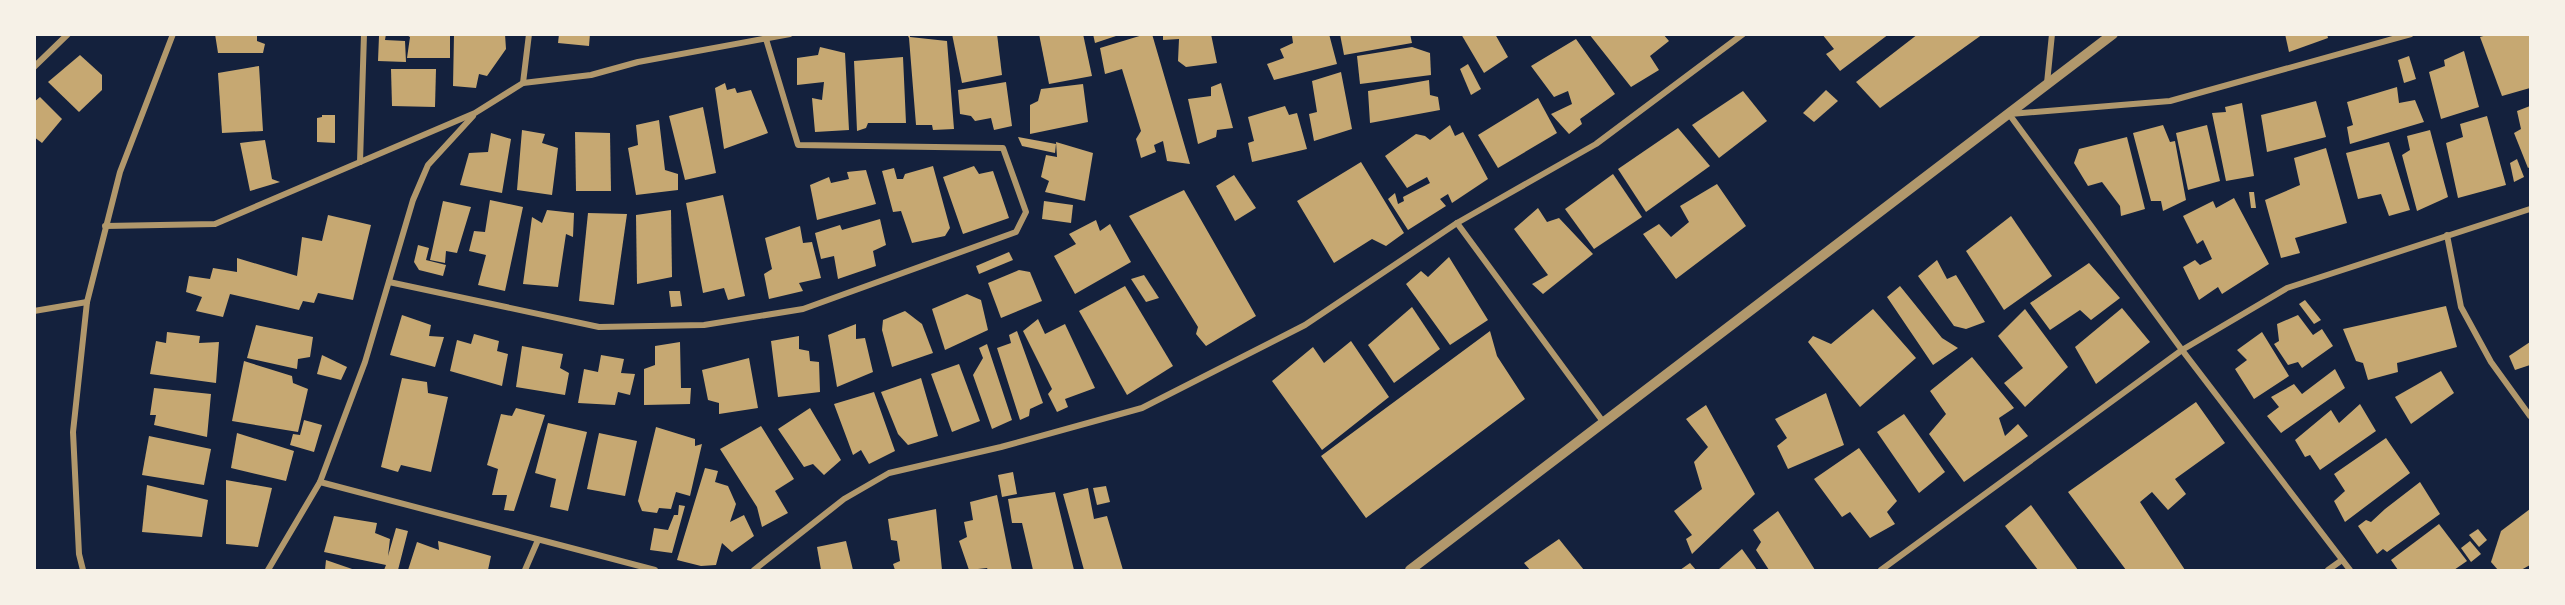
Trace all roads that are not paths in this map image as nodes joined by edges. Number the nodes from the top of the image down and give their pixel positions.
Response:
1 (68, 34) edge
2 (173, 34) edge
3 (364, 34) edge
4 (529, 34) edge
5 (790, 34) edge
6 (1743, 34) edge
7 (2052, 34) edge
8 (2113, 34) edge
9 (2411, 34) edge
10 (766, 39) junction
11 (34, 67) edge
12 (523, 83) junction
13 (2047, 83) junction
14 (475, 113) junction
15 (2009, 114) junction
16 (360, 162) junction
17 (2530, 208) edge
18 (1457, 223) junction
19 (105, 226) junction
20 (2447, 235) junction
21 (389, 282) junction
22 (87, 302) junction
23 (34, 311) edge
24 (2182, 350) junction
25 (2530, 416) edge
26 (1604, 423) junction
27 (320, 482) junction
28 (538, 540) junction
29 (2342, 560) junction
30 (83, 570) edge
31 (268, 570) edge
32 (525, 570) edge
33 (655, 570) edge
34 (754, 570) edge
35 (1410, 570) edge
36 (1881, 570) edge
37 (2328, 570) edge
38 (2350, 570) edge

1 - 11 street
2 - 19 street
3 - 16 street
4 - 12 street
5 - 10 street
6 - 18 street
7 - 13 street
8 - 13 street
9 - 15 street
10 - 12 street
10 - 21 street
12 - 14 street
13 - 15 street
14 - 16 street
14 - 21 street
15 - 24 street
15 - 26 street
16 - 19 street
17 - 20 street
18 - 26 street
18 - 34 street
19 - 22 street
20 - 24 street
20 - 25 street
21 - 27 street
22 - 23 street
22 - 30 street
24 - 29 street
24 - 36 street
26 - 35 street
27 - 28 street
27 - 31 street
28 - 32 street
28 - 33 street
29 - 37 street
29 - 38 street

